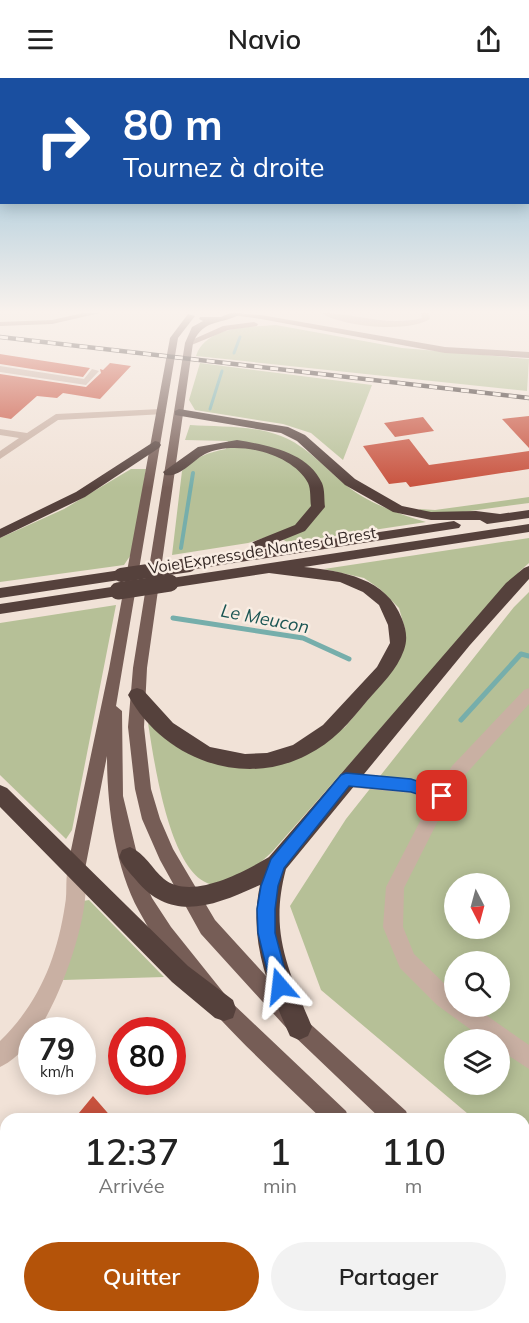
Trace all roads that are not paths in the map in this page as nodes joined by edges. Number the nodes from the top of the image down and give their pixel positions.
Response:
1 (14, 371) edge
2 (95, 371) dead end
3 (168, 371) edge
4 (185, 371) edge
5 (161, 412) junction
6 (179, 413) junction
7 (0, 432) edge
8 (27, 436) junction
9 (155, 445) junction
10 (0, 456) edge
11 (170, 472) junction
12 (529, 514) edge
13 (500, 518) junction
14 (529, 528) edge
15 (0, 534) edge
16 (196, 564) junction
17 (269, 568) junction
18 (529, 571) edge
19 (119, 583) junction
20 (0, 593) edge
21 (0, 609) edge
22 (116, 669) junction
23 (529, 694) edge
24 (138, 695) junction
25 (346, 780) junction
26 (0, 794) edge
27 (442, 796) junction
28 (130, 857) junction
29 (277, 864) junction
30 (76, 869) junction
31 (189, 897) junction
32 (444, 999) edge
33 (224, 1010) junction
34 (471, 1017) edge
35 (299, 1027) junction
36 (0, 1056) edge
37 (529, 1058) edge
38 (332, 1113) edge
39 (392, 1113) edge

1 - 2 street
3 - 5 main road
4 - 6 main road
5 - 8 street
5 - 9 main road
6 - 11 main road
6 - 13 highway
7 - 8 street
8 - 10 street
9 - 15 highway
9 - 22 main road
11 - 16 highway
11 - 24 main road
12 - 13 highway, Voie Express de Nantes à Brest
13 - 16 highway, Voie Express de Nantes à Brest
14 - 17 highway, Voie Express de Nantes à Brest
16 - 19 highway, Voie Express de Nantes à Brest, bridge
17 - 19 highway, Voie Express de Nantes à Brest, bridge
17 - 24 highway
18 - 25 highway
19 - 20 highway, Voie Express de Nantes à Brest
19 - 21 highway, Voie Express de Nantes à Brest
22 - 28 main road
22 - 30 main road
23 - 27 street
24 - 31 main road
25 - 27 street
25 - 29 highway
26 - 30 highway
27 - 32 street
28 - 31 highway
28 - 33 main road
29 - 31 highway
29 - 35 highway
30 - 33 highway
30 - 36 street
31 - 35 main road
33 - 38 main road
34 - 37 street
35 - 39 main road

